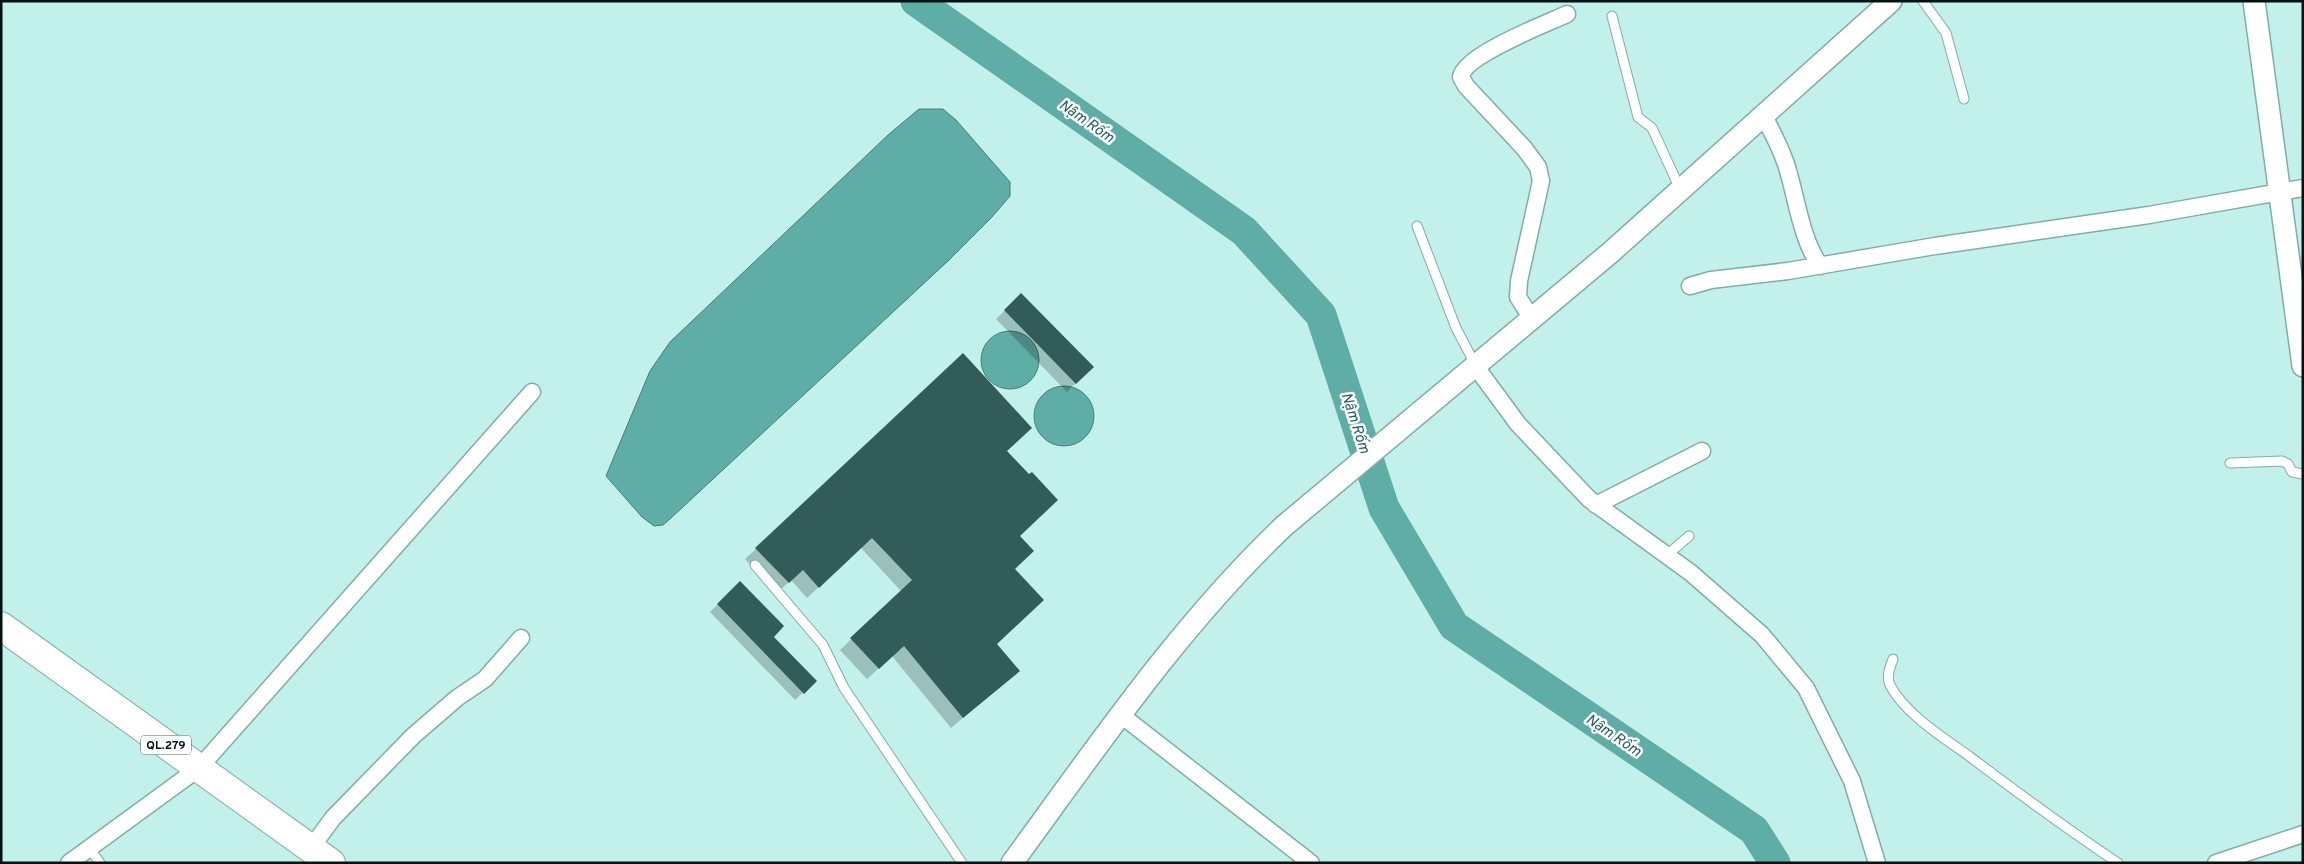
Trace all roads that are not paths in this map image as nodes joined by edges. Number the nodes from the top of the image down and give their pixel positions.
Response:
1 (1892, 1) edge
2 (1923, 1) edge
3 (2254, 1) edge
4 (1567, 14) dead end
5 (1612, 16) dead end
6 (1964, 99) dead end
7 (1764, 115) junction
8 (2303, 188) edge
9 (1680, 190) junction
10 (2280, 191) junction
11 (1416, 226) dead end
12 (1820, 266) junction
13 (1690, 286) dead end
14 (1532, 319) junction
15 (2303, 366) edge
16 (1470, 372) junction
17 (532, 392) dead end
18 (1702, 451) dead end
19 (2230, 463) dead end
20 (2303, 474) edge
21 (1596, 505) junction
22 (1689, 536) dead end
23 (1666, 556) junction
24 (755, 565) dead end
25 (1, 626) edge
26 (521, 638) dead end
27 (1892, 659) dead end
28 (1121, 714) junction
29 (199, 768) junction
30 (2303, 834) edge
31 (90, 849) junction
32 (321, 856) edge
33 (68, 863) edge
34 (100, 863) edge
35 (962, 863) edge
36 (1012, 863) edge
37 (1311, 863) edge
38 (1876, 863) edge
39 (2118, 863) edge
40 (2216, 863) edge

1 - 7 street
2 - 6 lane
3 - 10 street
4 - 14 street
5 - 9 lane
7 - 9 street
7 - 12 street
8 - 10 street
9 - 14 street
10 - 12 street
10 - 15 street
11 - 16 lane
12 - 13 street
14 - 16 street
16 - 21 street
16 - 28 street
17 - 29 street
18 - 21 street
19 - 20 lane
21 - 23 street
22 - 23 lane
23 - 38 street
24 - 35 lane
25 - 29 highway, QL.279
26 - 32 street
27 - 39 lane
28 - 36 street
28 - 37 street
29 - 31 street
29 - 32 highway, QL.279
30 - 40 street
31 - 33 street
31 - 34 lane

